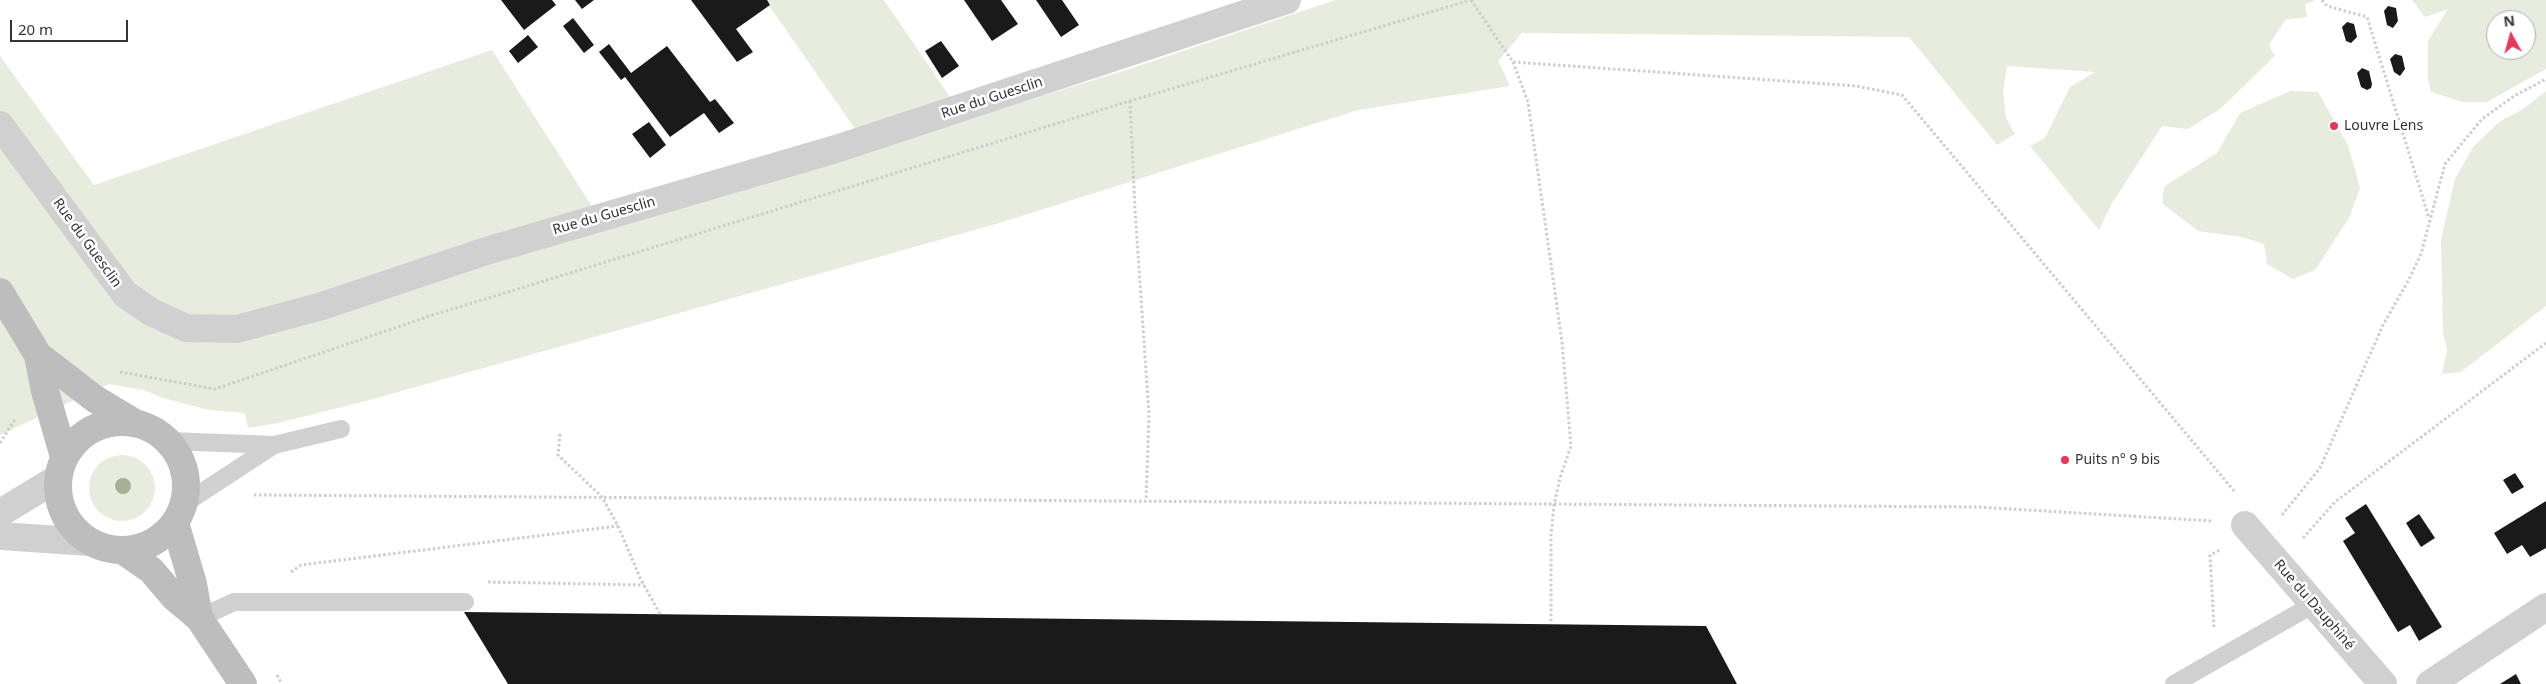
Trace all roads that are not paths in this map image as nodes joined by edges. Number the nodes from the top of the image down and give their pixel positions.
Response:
1 (1287, 0) edge
2 (0, 125) edge
3 (0, 292) edge
4 (38, 355) junction
5 (136, 423) junction
6 (341, 429) dead end
7 (169, 441) junction
8 (274, 445) junction
9 (61, 468) junction
10 (0, 513) edge
11 (180, 514) junction
12 (2248, 529) road end
13 (0, 536) edge
14 (90, 542) junction
15 (122, 550) junction
16 (465, 602) dead end
17 (2314, 604) junction
18 (2546, 607) edge
19 (199, 618) junction
20 (243, 684) edge
21 (2174, 684) edge
22 (2383, 684) edge
23 (2430, 684) edge

1 - 2 street, Rue du Guesclin
3 - 4 street
4 - 5 street
4 - 9 street
5 - 7 street
5 - 9 street
6 - 8 lane
7 - 8 lane
7 - 11 street
8 - 11 lane
9 - 10 street
9 - 14 street
11 - 15 street
11 - 19 street
12 - 17 street, Rue du Dauphiné
13 - 14 street
14 - 15 street
15 - 19 street
16 - 19 lane
17 - 21 lane
17 - 22 street, Rue du Dauphiné
18 - 23 street
19 - 20 street

